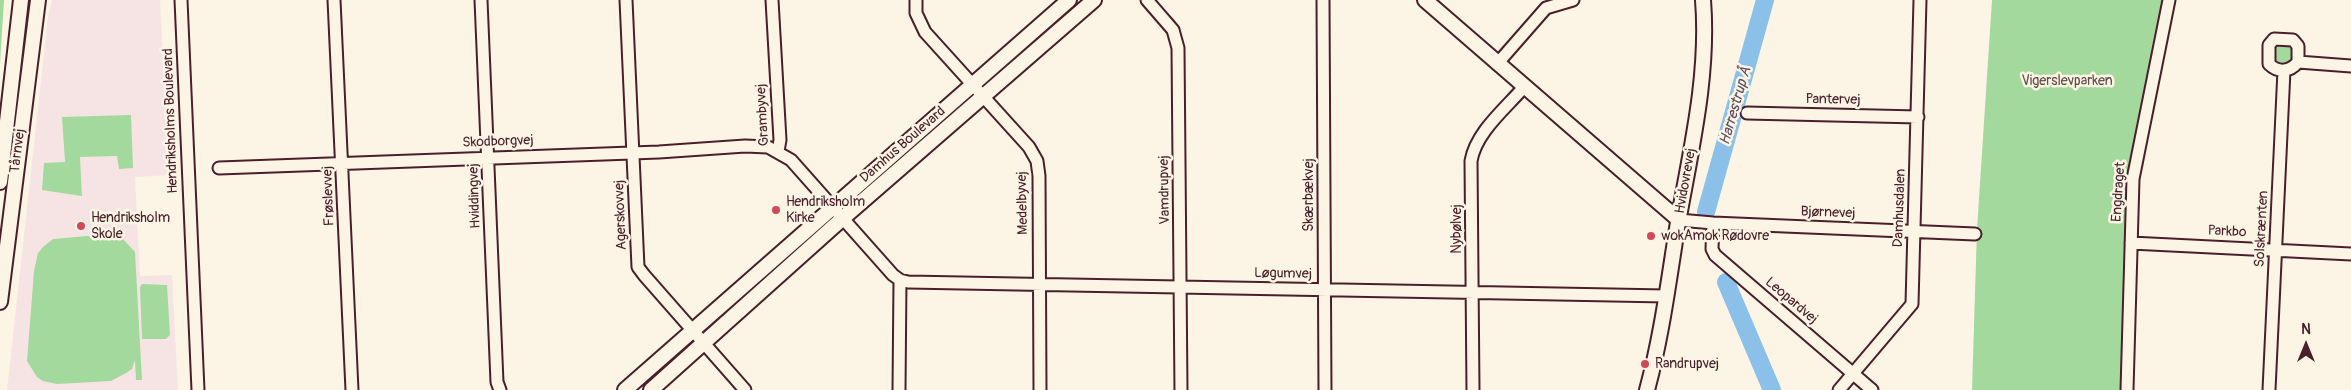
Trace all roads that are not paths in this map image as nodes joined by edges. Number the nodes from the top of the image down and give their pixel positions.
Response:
1 (21, 0) edge
2 (38, 0) edge
3 (181, 0) edge
4 (334, 0) edge
5 (481, 0) edge
6 (626, 0) edge
7 (772, 0) edge
8 (916, 0) edge
9 (1069, 0) edge
10 (1094, 0) edge
11 (1147, 0) edge
12 (1323, 0) edge
13 (1425, 0) edge
14 (1572, 0) edge
15 (1703, 0) edge
16 (1920, 0) edge
17 (2169, 0) edge
18 (2298, 62) junction
19 (1497, 64) junction
20 (2351, 66) edge
21 (2284, 70) junction
22 (973, 84) junction
23 (1524, 87) junction
24 (984, 96) junction
25 (1747, 113) dead end
26 (1918, 117) junction
27 (778, 151) junction
28 (634, 152) junction
29 (488, 157) junction
30 (342, 164) junction
31 (219, 168) dead end
32 (0, 182) edge
33 (831, 207) junction
34 (842, 218) junction
35 (1679, 220) junction
36 (1713, 223) junction
37 (1914, 232) junction
38 (1976, 234) dead end
39 (2131, 243) junction
40 (2276, 250) junction
41 (2351, 254) edge
42 (900, 280) junction
43 (1039, 284) junction
44 (1181, 287) junction
45 (1325, 290) junction
46 (1472, 292) junction
47 (1666, 296) junction
48 (0, 302) edge
49 (694, 331) junction
50 (703, 342) junction
51 (1853, 374) junction
52 (198, 390) edge
53 (352, 390) edge
54 (500, 390) edge
55 (625, 390) edge
56 (651, 390) edge
57 (745, 390) edge
58 (899, 390) edge
59 (1040, 390) edge
60 (1181, 390) edge
61 (1325, 390) edge
62 (1472, 390) edge
63 (1647, 390) edge
64 (1839, 390) edge
65 (1872, 390) edge
66 (2127, 390) edge
67 (2269, 390) edge

1 - 32 street, Tårnvej
2 - 48 street, Tårnvej
3 - 52 street, Hendriksholms Boulevard
4 - 30 street, Frøslevvej
5 - 29 street, Hviddingvej
6 - 28 street, Agerskovvej
7 - 27 street, Grambyvej
8 - 22 street, Medelbyvej
9 - 22 street, Damhus Boulevard
10 - 24 street, Damhus Boulevard
11 - 44 street, Vamdrupvej
12 - 45 street, Skærbækvej
13 - 19 street
14 - 19 street
15 - 35 street, Hvidovrevej
16 - 26 street, Damhusdalen
17 - 39 street, Engdraget
18 - 20 street
18 - 21 street
18 - 21 street
19 - 23 street
21 - 40 street, Solskrænten
22 - 24 street, Medelbyvej
22 - 33 street, Damhus Boulevard
23 - 35 street
23 - 46 street, Nybølvej
24 - 34 street, Damhus Boulevard
24 - 43 street, Medelbyvej
25 - 26 street, Pantervej
26 - 37 street, Damhusdalen
27 - 28 street, Skodborgvej
27 - 33 street, Grambyvej
28 - 29 street, Skodborgvej
28 - 49 street, Agerskovvej
29 - 30 street, Skodborgvej
29 - 54 street, Hviddingvej
30 - 31 street, Skodborgvej
30 - 53 street, Frøslevvej
33 - 34 street, Grambyvej
33 - 49 street, Damhus Boulevard
34 - 42 street, Grambyvej
34 - 50 street, Damhus Boulevard
35 - 36 street, Bjørnevej
35 - 47 street, Hvidovrevej
36 - 37 street, Bjørnevej
36 - 51 street, Leopardvej
37 - 38 street, Bjørnevej
37 - 51 street, Damhusdalen
39 - 40 street, Parkbo
39 - 66 street, Engdraget
40 - 41 street, Parkbo
40 - 67 street, Solskrænten
42 - 43 street, Løgumvej
42 - 58 street
43 - 44 street, Løgumvej
43 - 59 street, Medelbyvej
44 - 45 street, Løgumvej
44 - 60 street, Vamdrupvej
45 - 46 street, Løgumvej
45 - 61 street, Skærbækvej
46 - 47 street, Løgumvej
46 - 62 street, Nybølvej
47 - 63 street, Hvidovrevej
49 - 50 street, Agerskovvej
49 - 55 street, Damhus Boulevard
50 - 56 street, Damhus Boulevard
50 - 57 street, Agerskovvej
51 - 64 street, Damhusdalen
51 - 65 street, Leopardvej

